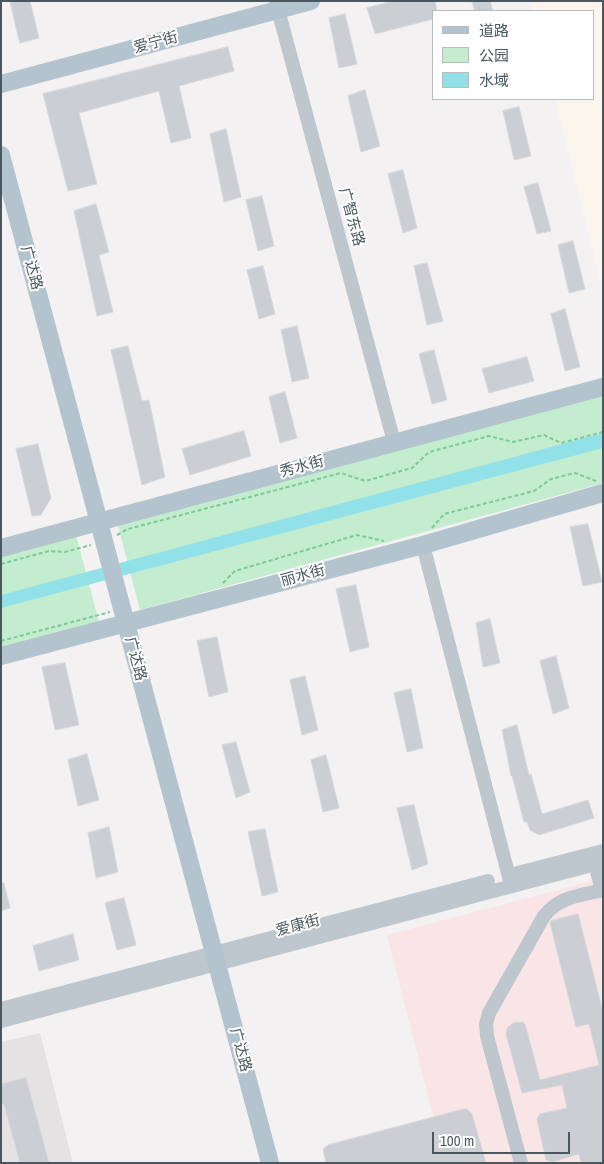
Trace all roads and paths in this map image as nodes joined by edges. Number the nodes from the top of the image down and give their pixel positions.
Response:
1 (311, 1) edge
2 (276, 4) edge
3 (1, 74) edge
4 (1, 84) edge
5 (1, 155) edge
6 (1, 188) edge
7 (603, 387) edge
8 (603, 432) edge
9 (394, 442) junction
10 (603, 484) edge
11 (603, 493) edge
12 (94, 523) junction
13 (432, 528) dead end
14 (99, 542) junction
15 (387, 542) dead end
16 (423, 545) junction
17 (1, 548) edge
18 (1, 564) edge
19 (221, 586) dead end
20 (118, 620) junction
21 (1, 641) edge
22 (1, 656) edge
23 (603, 851) edge
24 (599, 863) edge
25 (510, 880) junction
26 (602, 890) edge
27 (212, 960) junction
28 (1, 1009) edge
29 (1, 1022) edge
30 (261, 1163) edge
31 (270, 1163) edge
32 (521, 1163) edge

1 - 2 main road, 爱宁街
2 - 3 main road, 爱宁街
2 - 4 main road, 爱宁街
2 - 9 street, 广智东路
5 - 12 main road, 广达路
6 - 12 main road, 广达路
7 - 9 main road, 秀水街
8 - 14 path
9 - 12 main road, 秀水街
10 - 13 path
11 - 16 main road, 丽水街
12 - 14 main road, 广达路
12 - 17 main road, 秀水街
14 - 18 path
14 - 20 main road, 广达路
15 - 19 path
16 - 20 main road, 丽水街
16 - 25 street
20 - 21 path
20 - 22 main road, 丽水街
20 - 27 main road, 广达路
23 - 25 street, 爱康街
24 - 25 street, 爱康街
24 - 26 street
25 - 27 street, 爱康街
26 - 32 street
27 - 28 street, 爱康街
27 - 29 street, 爱康街
27 - 30 main road, 广达路
27 - 31 main road, 广达路

